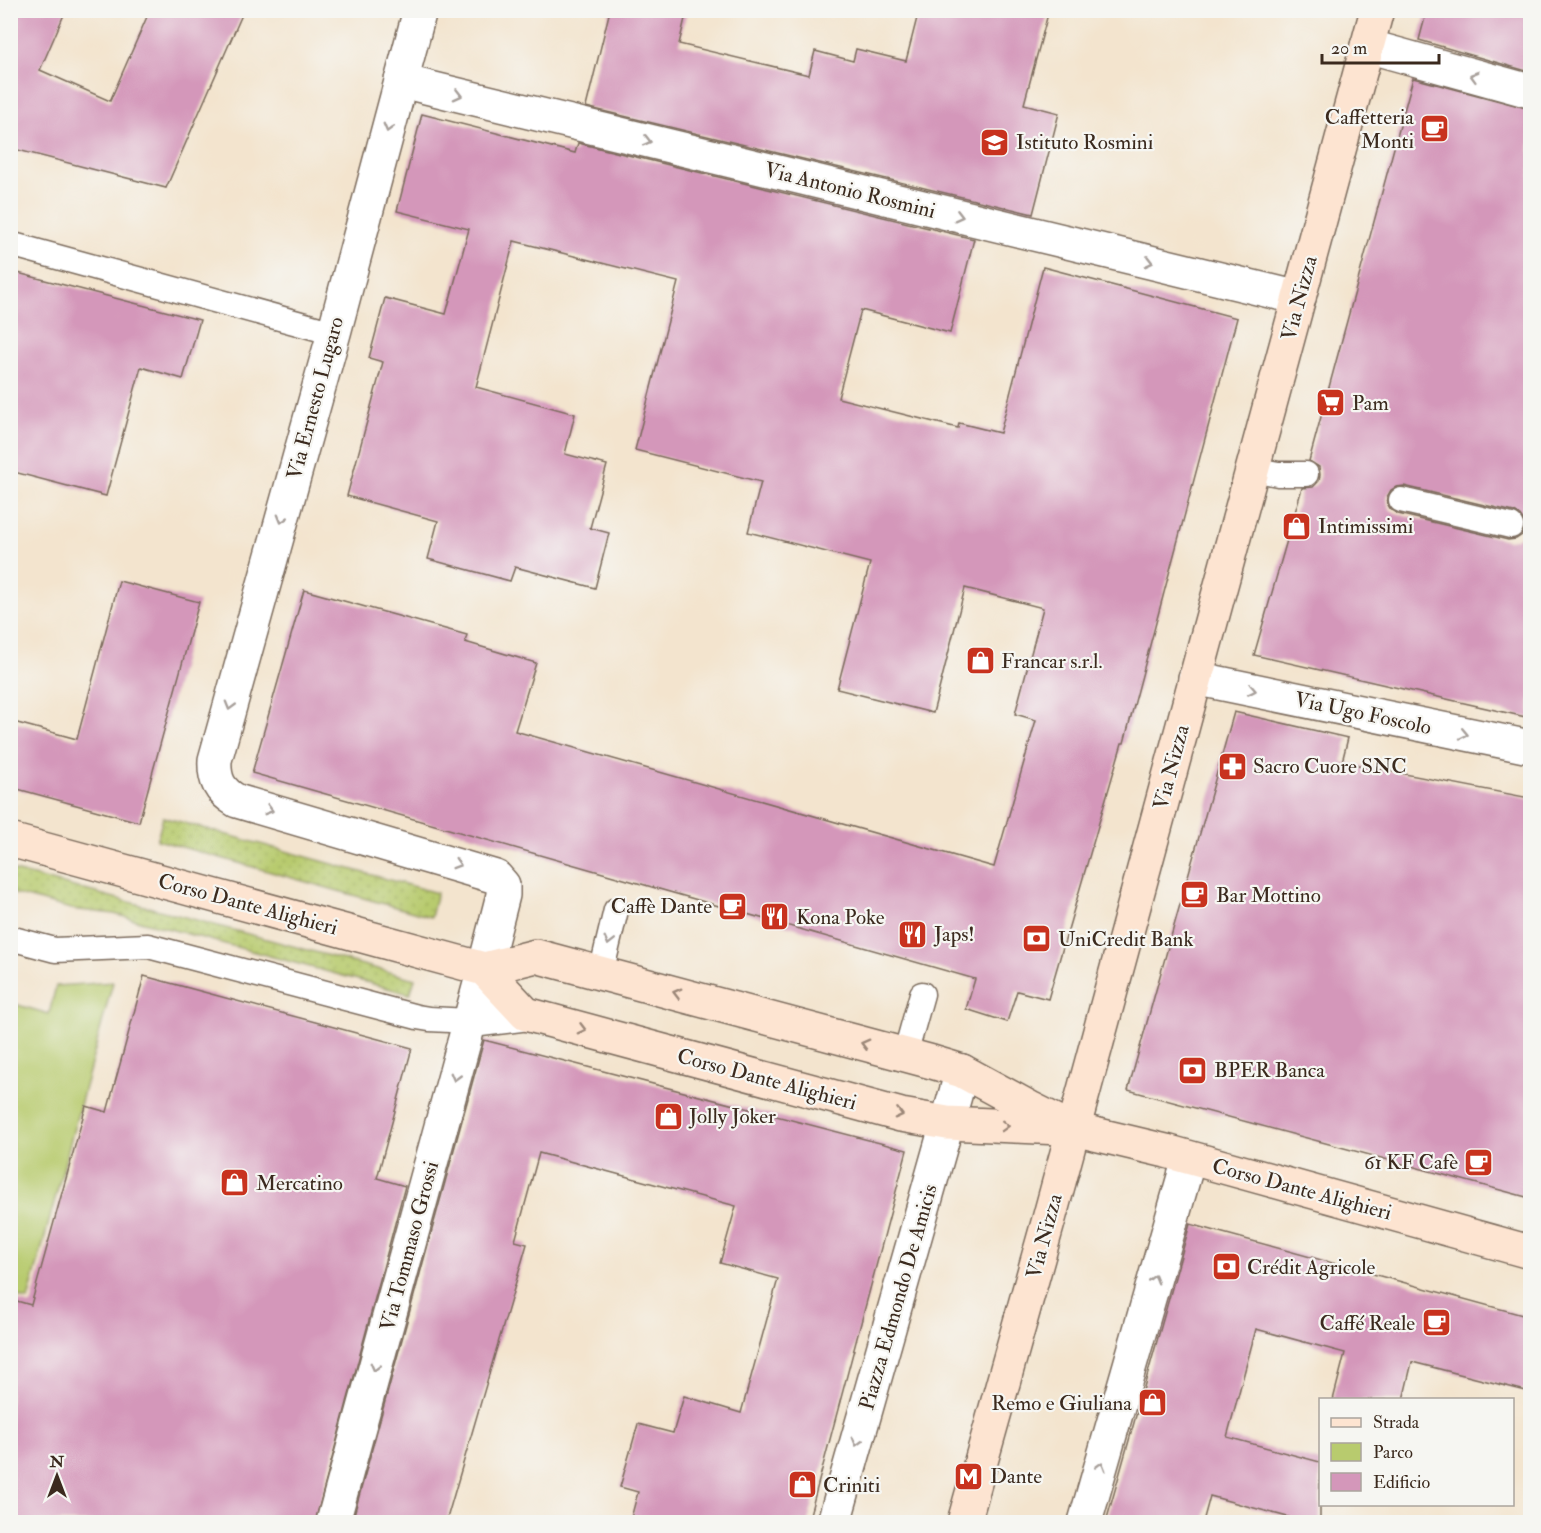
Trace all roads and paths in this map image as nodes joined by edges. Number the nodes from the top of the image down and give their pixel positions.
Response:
1 (420, 10) edge
2 (1377, 10) edge
3 (1367, 46) junction
4 (401, 81) junction
5 (1530, 92) edge
6 (10, 244) edge
7 (1299, 298) junction
8 (334, 333) junction
9 (1252, 469) junction
10 (1306, 474) dead end
11 (1401, 500) dead end
12 (1511, 526) dead end
13 (1195, 678) junction
14 (1530, 747) edge
15 (10, 840) edge
16 (616, 910) dead end
17 (10, 938) edge
18 (484, 969) junction
19 (601, 973) junction
20 (922, 993) dead end
21 (526, 1014) junction
22 (470, 1021) junction
23 (905, 1055) junction
24 (962, 1071) junction
25 (947, 1124) junction
26 (1072, 1129) junction
27 (1189, 1159) junction
28 (1530, 1252) edge
29 (333, 1522) edge
30 (834, 1522) edge
31 (964, 1522) edge
32 (1085, 1522) edge

1 - 4 street, Via Ernesto Lugaro
2 - 3 street, Via Nizza
5 -> 3 street
3 - 7 street, Via Nizza
4 -> 7 street, Via Antonio Rosmini
4 -> 8 street, Via Ernesto Lugaro
6 - 8 lane
7 - 9 street, Via Nizza
8 -> 18 street, Via Ernesto Lugaro
9 - 10 lane
9 - 13 street, Via Nizza
11 - 12 lane
13 -> 14 street, Via Ugo Foscolo
13 - 26 street, Via Nizza
15 - 18 street, Corso Dante Alighieri
16 -> 19 lane
17 - 22 lane
18 - 19 street, Corso Dante Alighieri
18 - 21 street
18 - 22 street, Via Tommaso Grossi
23 -> 19 street, Corso Dante Alighieri
20 - 23 lane
21 - 22 street
21 -> 25 street, Corso Dante Alighieri
22 -> 29 street, Via Tommaso Grossi
23 - 24 street, Corso Dante Alighieri
24 - 25 street, Piazza Edmondo De Amicis
24 - 26 street, Corso Dante Alighieri
25 -> 26 street, Corso Dante Alighieri
25 -> 30 street, Piazza Edmondo De Amicis
26 - 27 street, Corso Dante Alighieri
26 - 31 street, Via Nizza
27 - 28 street, Corso Dante Alighieri
32 -> 27 street

